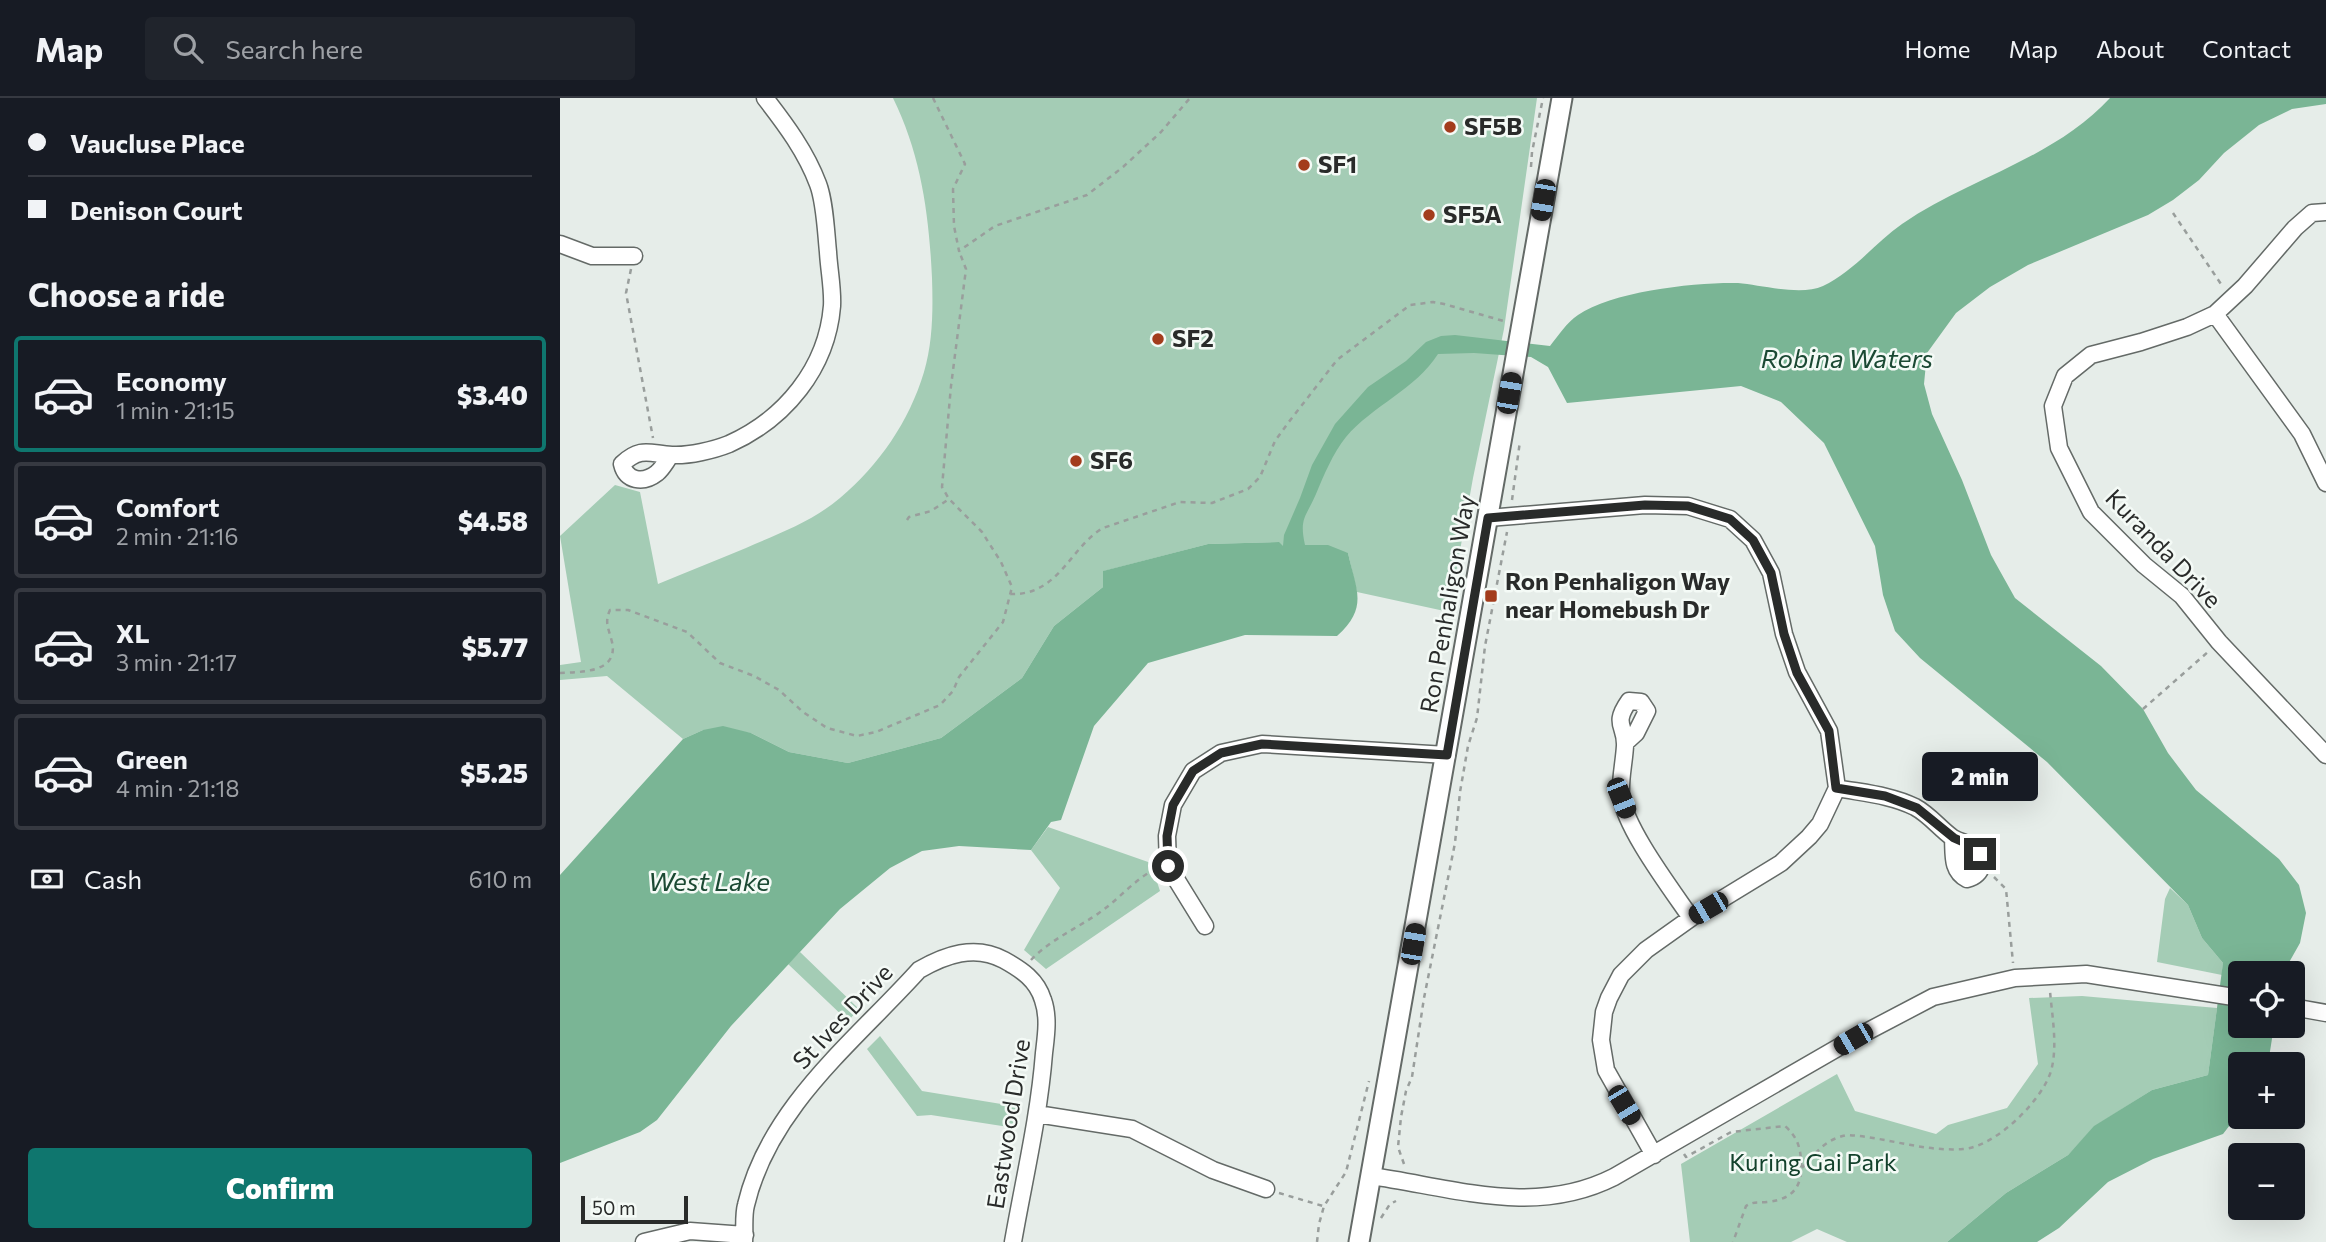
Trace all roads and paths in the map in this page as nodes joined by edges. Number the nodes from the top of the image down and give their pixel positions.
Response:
1 (765, 98) edge
2 (933, 98) edge
3 (1189, 98) edge
4 (1562, 98) edge
5 (2326, 212) edge
6 (2173, 213) dead end
7 (560, 244) edge
8 (960, 251) junction
9 (634, 256) joint
10 (2231, 298) junction
11 (2215, 314) junction
12 (1515, 325) junction
13 (655, 451) junction
14 (671, 455) junction
15 (2326, 483) edge
16 (949, 499) junction
17 (1488, 518) junction
18 (907, 520) dead end
19 (1508, 528) dead end
20 (1010, 594) junction
21 (2219, 642) junction
22 (560, 673) edge
23 (2143, 709) dead end
24 (1625, 743) dead end
25 (1447, 755) junction
26 (2326, 755) edge
27 (1836, 788) junction
28 (1954, 838) junction
29 (1982, 864) junction
30 (1168, 866) junction
31 (1691, 918) junction
32 (1205, 926) dead end
33 (1022, 970) junction
34 (2049, 975) junction
35 (2015, 978) junction
36 (2228, 996) edge
37 (2305, 1009) edge
38 (1046, 1012) joint
39 (2326, 1013) edge
40 (1370, 1076) dead end
41 (1037, 1114) junction
42 (1677, 1141) junction
43 (1654, 1155) junction
44 (1404, 1164) dead end
45 (1802, 1168) junction
46 (1371, 1176) junction
47 (1266, 1189) joint
48 (1396, 1201) dead end
49 (1324, 1206) junction
50 (1381, 1217) dead end
51 (745, 1238) edge
52 (644, 1242) edge
53 (1013, 1242) edge
54 (1317, 1242) edge
55 (1359, 1242) edge
56 (1733, 1242) edge

1 - 14 street
2 - 8 path
3 - 8 path
4 - 12 street, Ron Penhaligon Way
5 - 10 street
6 - 10 path
7 - 9 street
8 - 16 path
9 - 13 path
10 - 11 street
11 - 15 street
11 - 21 street, Kuranda Drive
12 - 17 street, Ron Penhaligon Way
12 - 20 path
13 - 14 street
13 - 14 street
16 - 18 path
16 - 20 path
17 - 25 street, Ron Penhaligon Way
17 - 27 street
19 - 44 path
20 - 22 path
21 - 23 path
21 - 26 street, Kuranda Drive
24 - 31 street
25 - 30 street
25 - 46 street, Ron Penhaligon Way
27 - 28 street
27 - 31 street
28 - 29 street
28 - 29 street
29 - 35 path
30 - 32 street
30 - 33 path
31 - 43 street
33 - 38 street, St Ives Drive
33 - 51 street, St Ives Drive
34 - 35 street
34 - 36 street
34 - 45 path
35 - 42 street
37 - 39 street
38 - 41 street, Eastwood Drive
40 - 49 path
41 - 47 street
41 - 53 street, Eastwood Drive
42 - 43 street
42 - 45 path
43 - 46 street
45 - 56 path
46 - 55 street, Ron Penhaligon Way
47 - 49 path
48 - 50 path
49 - 54 path
51 - 52 street

